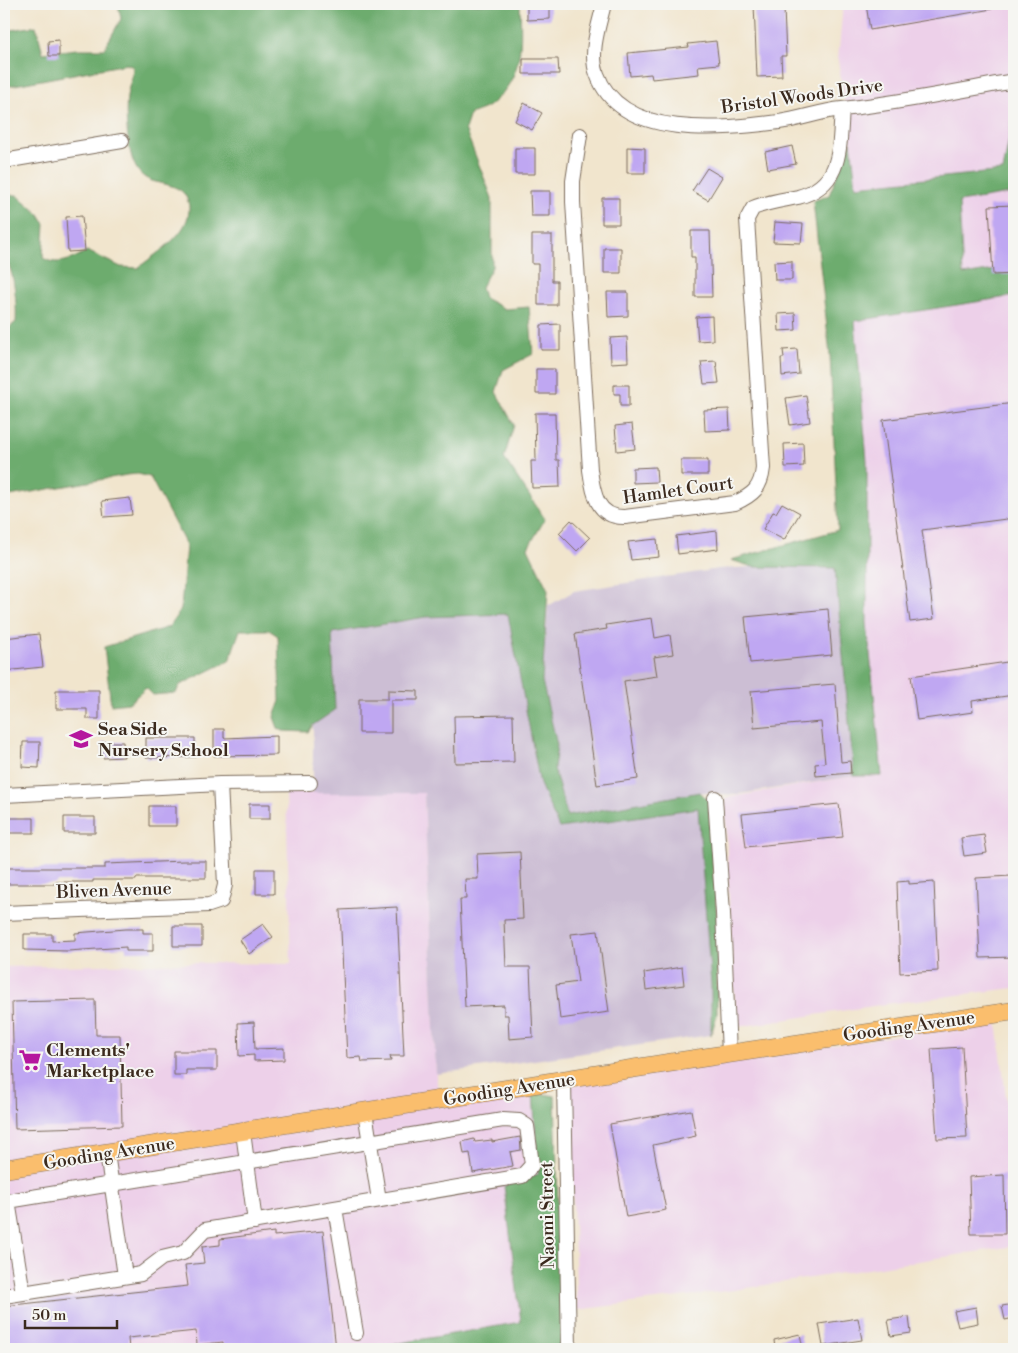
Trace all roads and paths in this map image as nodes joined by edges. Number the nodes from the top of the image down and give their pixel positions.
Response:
1 (604, 4) edge
2 (1014, 81) edge
3 (842, 109) junction
4 (580, 135) dead end
5 (122, 141) dead end
6 (4, 161) edge
7 (310, 783) dead end
8 (220, 784) junction
9 (4, 795) edge
10 (715, 798) dead end
11 (4, 912) edge
12 (1014, 1011) edge
13 (729, 1054) junction
14 (564, 1080) junction
15 (365, 1112) junction
16 (243, 1132) junction
17 (370, 1142) junction
18 (107, 1154) junction
19 (247, 1162) junction
20 (4, 1169) edge
21 (111, 1185) junction
22 (379, 1200) junction
23 (335, 1208) junction
24 (255, 1222) junction
25 (126, 1276) junction
26 (23, 1293) junction
27 (4, 1296) edge
28 (356, 1333) dead end
29 (569, 1349) edge

1 - 3 street, Bristol Woods Drive
2 - 3 street, Bristol Woods Drive
3 - 4 street, Hamlet Court
5 - 6 street
7 - 8 street
8 - 9 street
8 - 11 street, Bliven Avenue
10 - 13 street
12 - 13 main road, Gooding Avenue
13 - 14 main road, Gooding Avenue
14 - 15 main road, Gooding Avenue
14 - 29 street, Naomi Street
15 - 16 main road, Gooding Avenue
15 - 17 street
16 - 18 main road, Gooding Avenue
16 - 19 street
17 - 19 street
17 - 22 street
17 - 22 street
18 - 20 main road, Gooding Avenue
18 - 21 street
19 - 21 street
19 - 24 street
21 - 25 street
21 - 26 street
22 - 23 street
23 - 24 street
23 - 28 street
24 - 25 street
25 - 26 street
26 - 27 street

